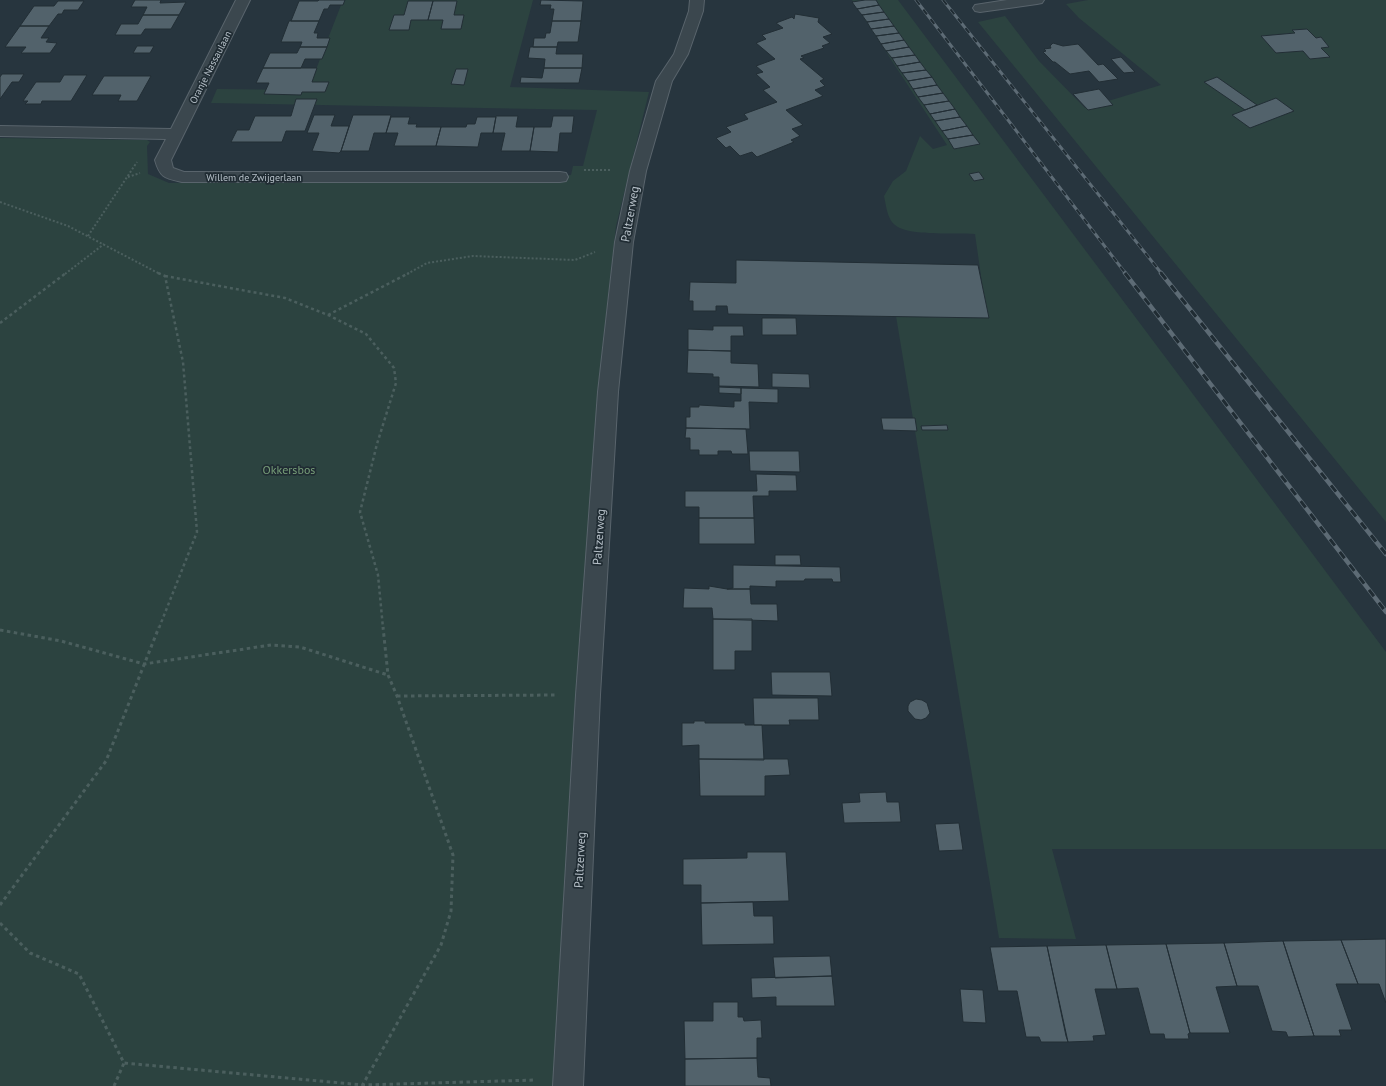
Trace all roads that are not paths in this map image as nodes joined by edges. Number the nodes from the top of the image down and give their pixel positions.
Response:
1 (243, 0) edge
2 (697, 0) edge
3 (1038, 0) edge
4 (980, 8) dead end
5 (0, 131) edge
6 (176, 134) junction
7 (560, 177) road end
8 (568, 1083) edge

1 - 6 street, Oranje Nassaulaan
2 - 8 street, Paltzerweg
3 - 4 street
5 - 6 street
6 - 7 street, Willem de Zwijgerlaan

